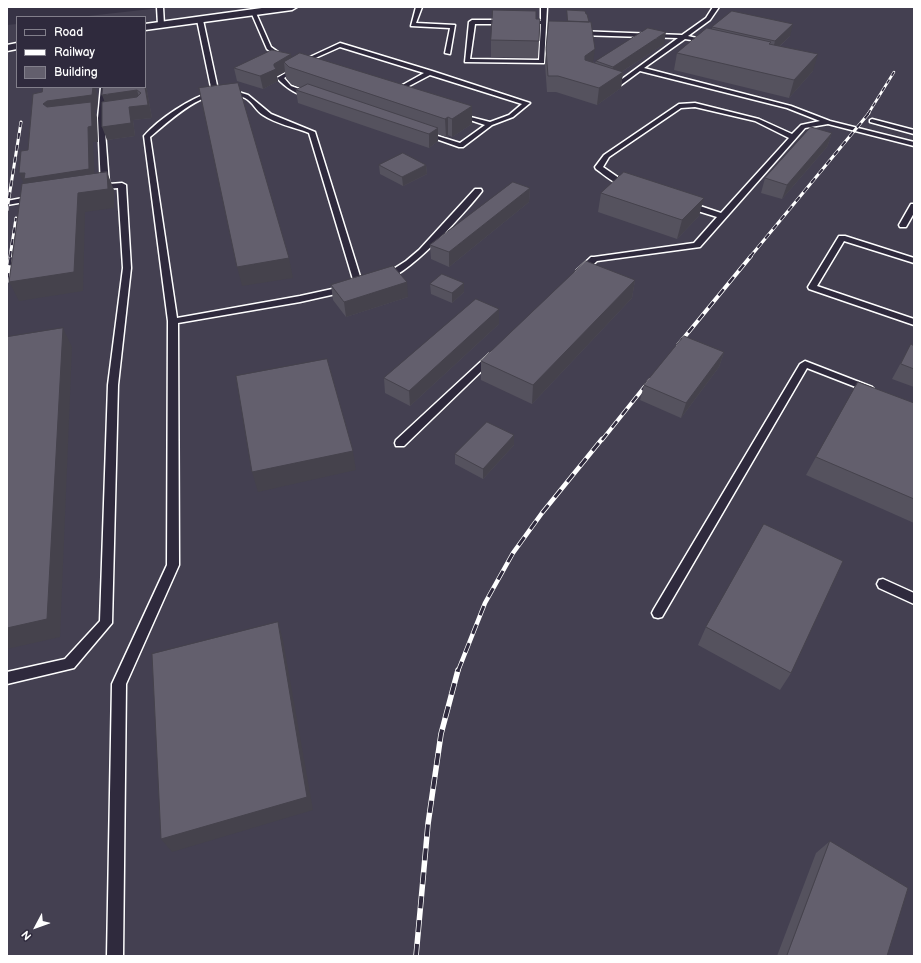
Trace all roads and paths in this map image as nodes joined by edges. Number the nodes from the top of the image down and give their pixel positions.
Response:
1 (160, 7) edge
2 (292, 7) edge
3 (419, 7) edge
4 (544, 7) edge
5 (716, 7) edge
6 (253, 13) junction
7 (200, 20) junction
8 (512, 22) edge
9 (520, 22) edge
10 (544, 23) junction
11 (161, 25) junction
12 (146, 27) edge
13 (544, 32) junction
14 (552, 33) edge
15 (575, 33) edge
16 (638, 36) junction
17 (685, 37) junction
18 (632, 40) edge
19 (715, 44) edge
20 (448, 52) dead end
21 (296, 63) junction
22 (311, 68) edge
23 (639, 69) junction
24 (430, 72) junction
25 (599, 78) edge
26 (104, 88) edge
27 (384, 91) edge
28 (215, 92) junction
29 (391, 93) junction
30 (399, 95) edge
31 (319, 98) edge
32 (109, 111) edge
33 (98, 112) junction
34 (452, 112) edge
35 (872, 121) dead end
36 (828, 122) junction
37 (490, 124) junction
38 (416, 131) edge
39 (914, 132) edge
40 (793, 138) junction
41 (914, 144) edge
42 (638, 188) edge
43 (478, 191) dead end
44 (38, 198) edge
45 (7, 203) edge
46 (684, 203) edge
47 (914, 206) edge
48 (721, 216) junction
49 (903, 225) dead end
50 (914, 261) edge
51 (379, 279) edge
52 (572, 281) edge
53 (173, 321) junction
54 (914, 322) edge
55 (497, 351) edge
56 (878, 393) edge
57 (400, 443) dead end
58 (883, 584) dead end
59 (914, 599) edge
60 (658, 614) dead end
61 (7, 678) edge
62 (115, 956) edge

1 - 11 lane
2 - 6 street
3 - 20 lane
4 - 10 lane
5 - 17 lane
6 - 7 street
6 - 21 lane
7 - 11 street
7 - 28 lane
8 - 13 lane
9 - 10 lane
10 - 13 lane
11 - 12 street
13 - 14 lane
15 - 16 lane
16 - 17 lane
16 - 18 lane
17 - 19 lane
17 - 23 lane
21 - 22 lane
21 - 24 lane
21 - 31 lane
23 - 25 lane
23 - 36 lane
24 - 29 lane
24 - 37 lane
26 - 33 lane
27 - 29 lane
28 - 53 lane
28 - 53 lane
29 - 30 lane
32 - 33 lane
33 - 61 lane
34 - 37 lane
35 - 39 lane
36 - 40 lane
36 - 41 lane
37 - 38 lane
40 - 42 lane
40 - 48 lane
43 - 51 lane
44 - 45 lane
46 - 48 lane
47 - 49 lane
48 - 52 lane
50 - 54 lane
53 - 62 lane
55 - 57 lane
56 - 60 lane
58 - 59 lane

